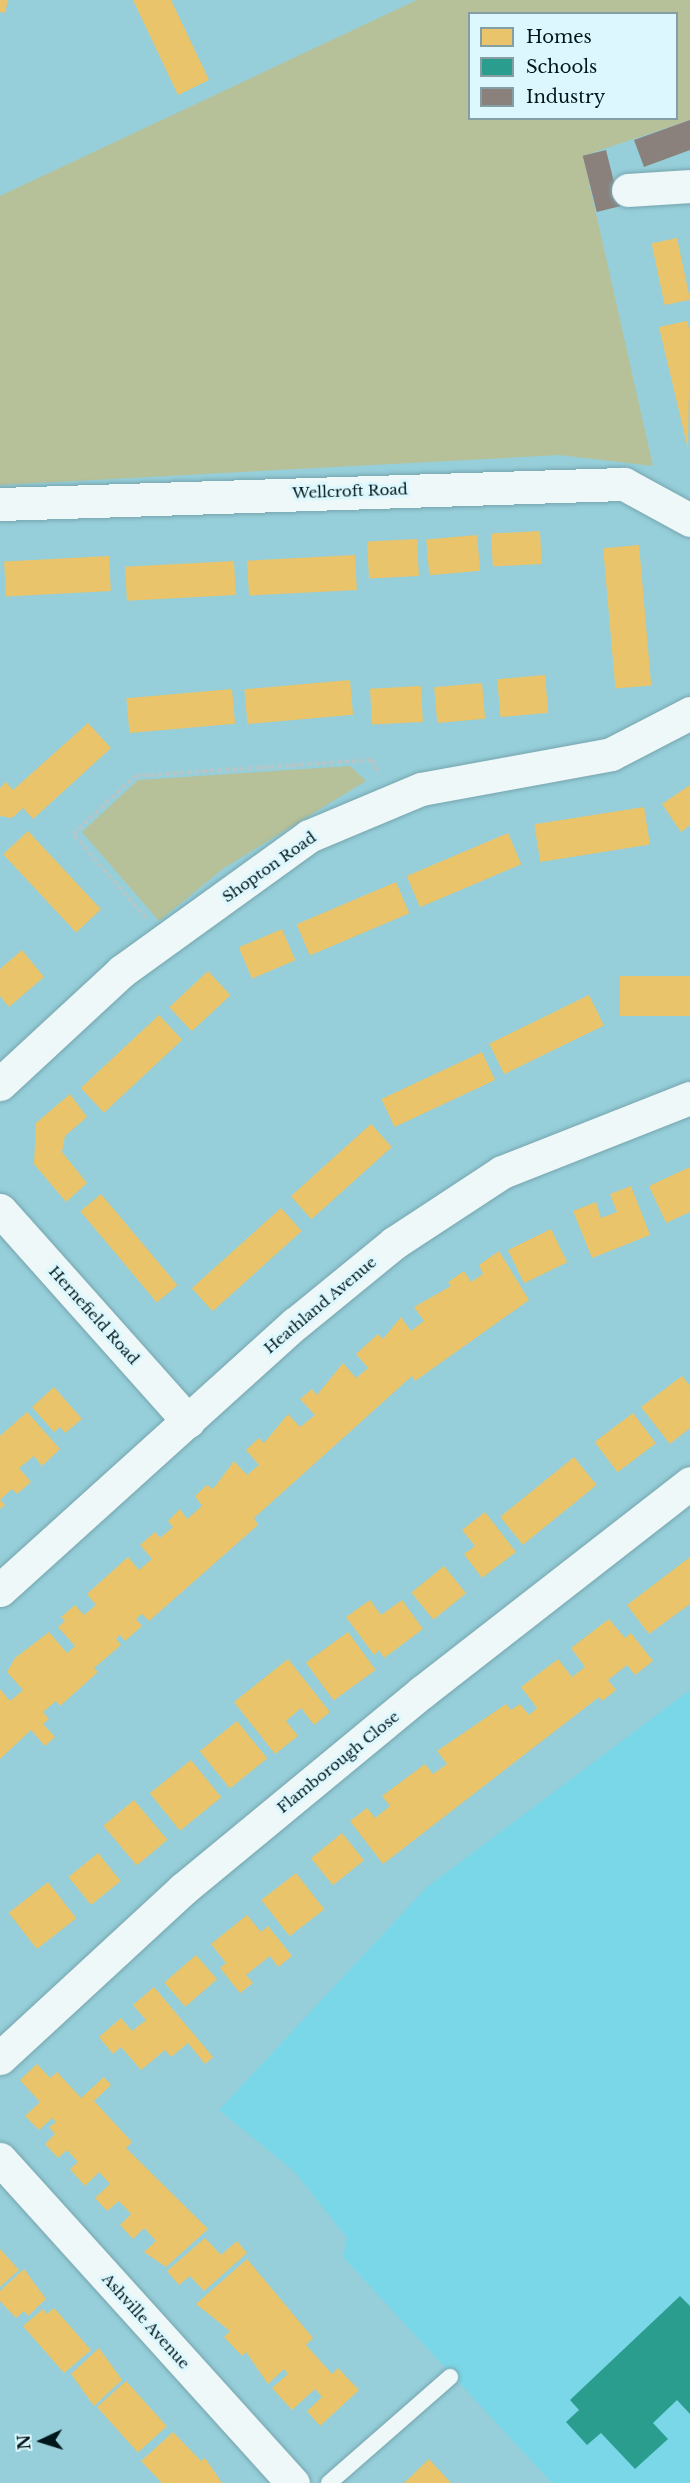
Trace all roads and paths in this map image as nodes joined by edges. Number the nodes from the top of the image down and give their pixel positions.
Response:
1 (690, 186) edge
2 (628, 190) dead end
3 (0, 504) edge
4 (690, 520) edge
5 (690, 713) edge
6 (392, 801) junction
7 (166, 941) junction
8 (0, 1084) edge
9 (690, 1098) edge
10 (0, 1210) edge
11 (188, 1421) junction
12 (690, 1483) edge
13 (0, 1590) edge
14 (0, 2058) edge
15 (0, 2159) edge
16 (450, 2377) dead end
17 (293, 2483) edge
18 (329, 2483) edge

1 - 2 street
3 - 4 street, Wellcroft Road
5 - 6 street, Shopton Road
6 - 7 street, Shopton Road
6 - 7 path
7 - 8 street, Shopton Road
9 - 11 street, Heathland Avenue
10 - 11 street, Hernefield Road
11 - 13 street, Heathland Avenue
12 - 14 street, Flamborough Close
15 - 17 street, Ashville Avenue
16 - 18 lane

